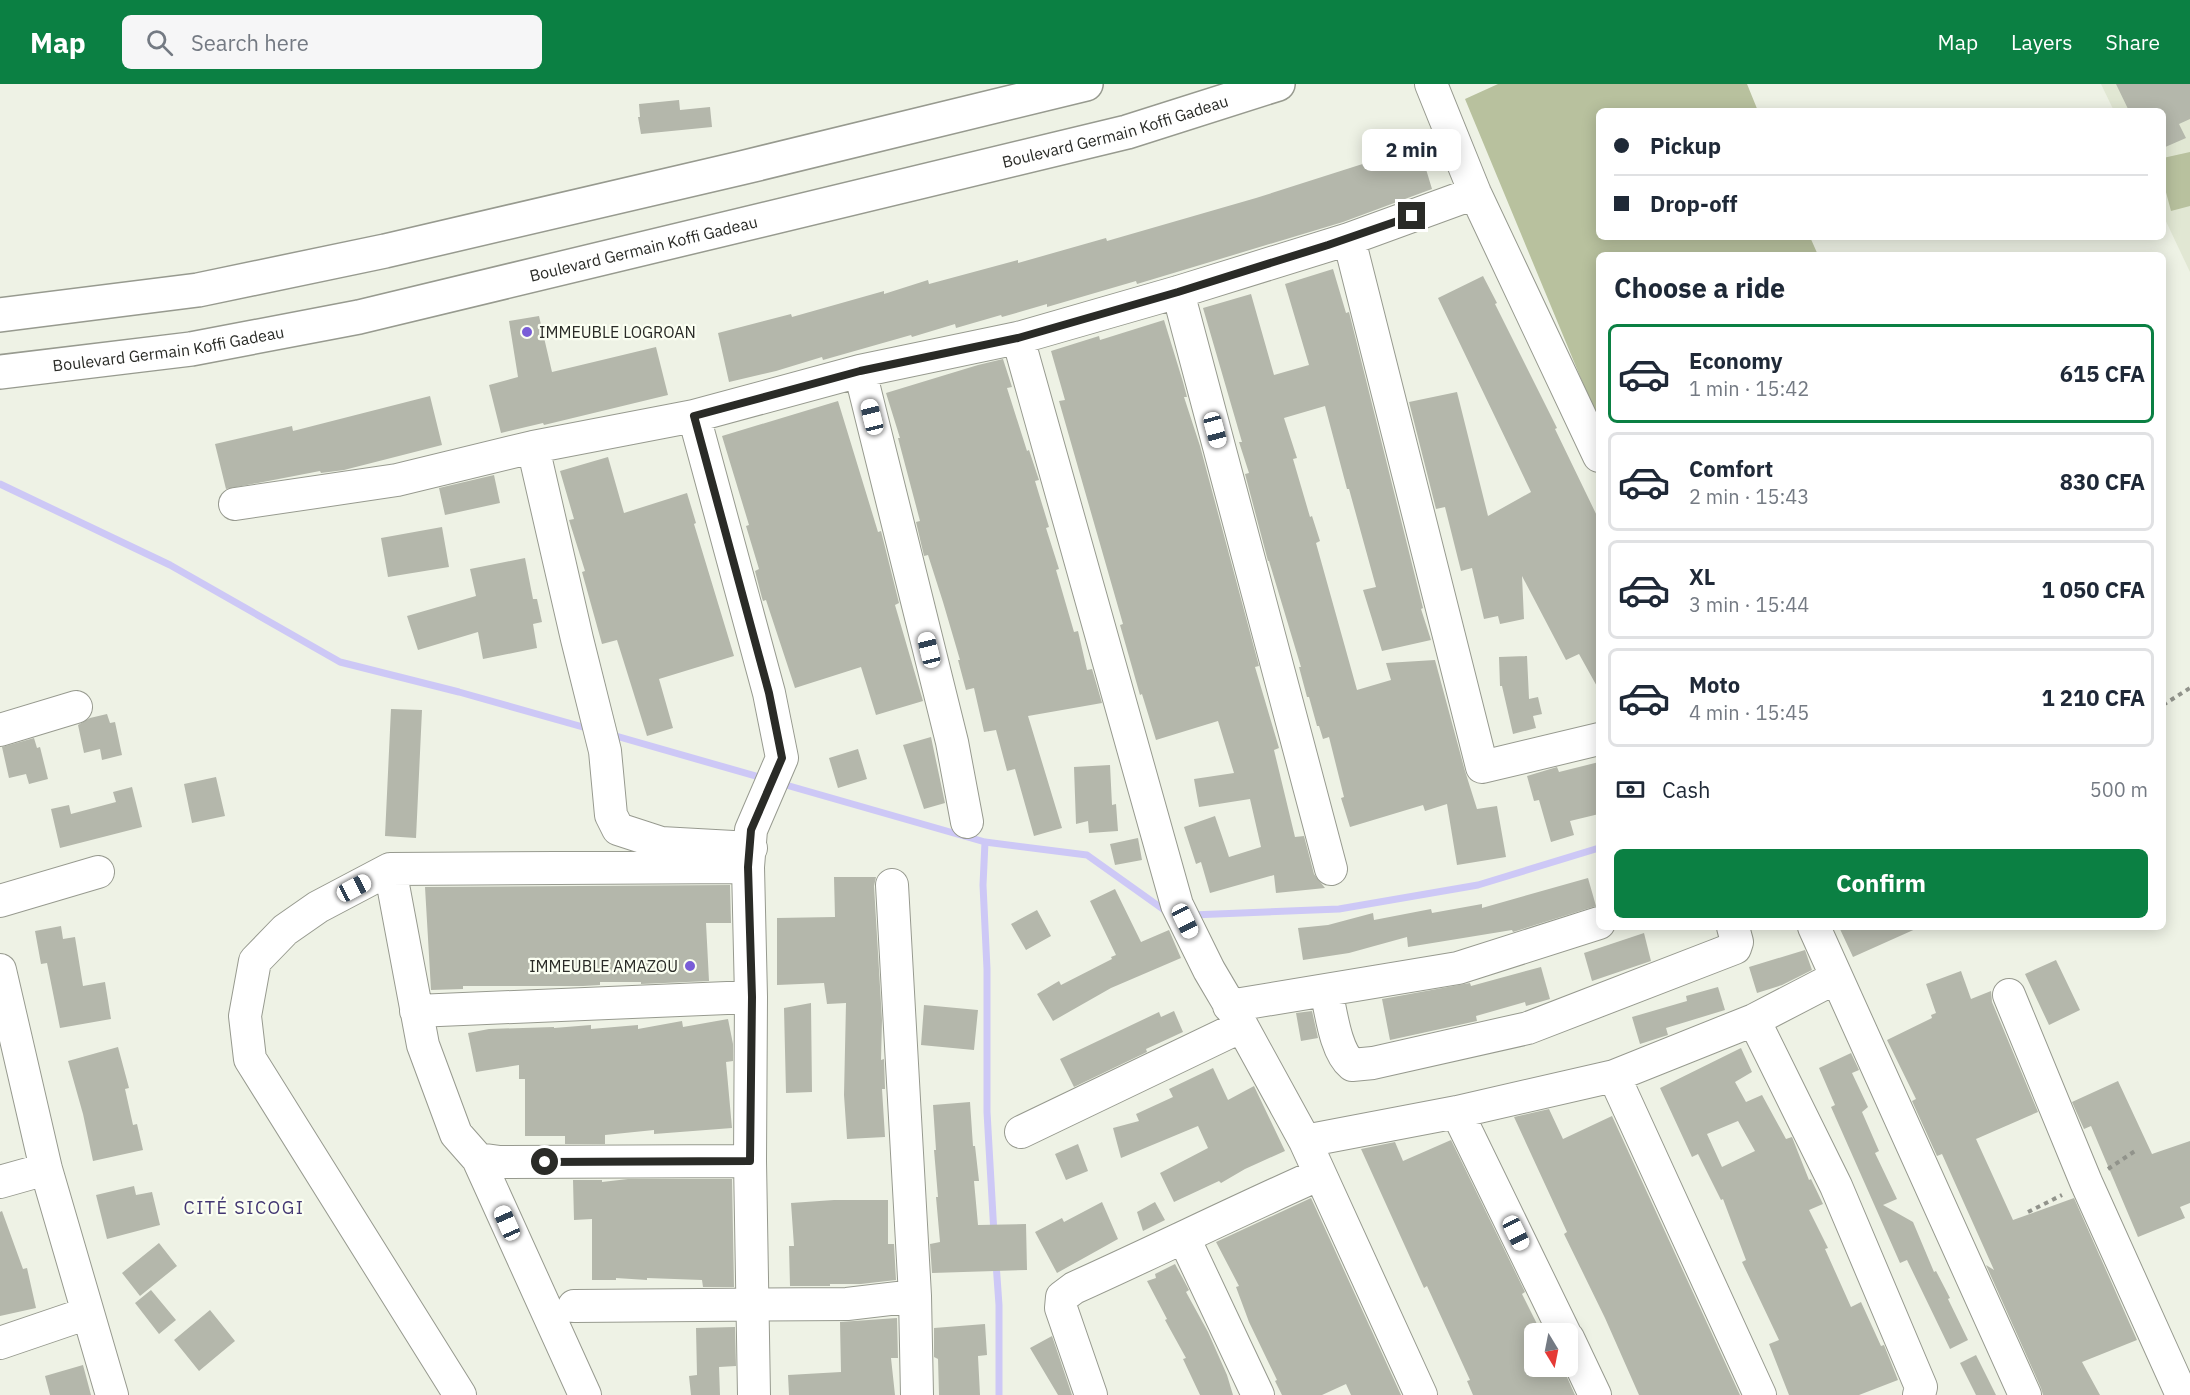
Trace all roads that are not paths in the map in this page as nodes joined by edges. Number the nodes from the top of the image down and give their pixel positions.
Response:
1 (1086, 84) edge
2 (1278, 84) edge
3 (1431, 84) edge
4 (1475, 193) junction
5 (1349, 239) junction
6 (1178, 292) junction
7 (0, 315) edge
8 (1018, 338) junction
9 (860, 371) junction
10 (0, 372) edge
11 (694, 416) junction
12 (533, 447) junction
13 (1596, 450) edge
14 (235, 504) dead end
15 (76, 707) dead end
16 (3, 727) edge
17 (1596, 740) edge
18 (967, 822) dead end
19 (750, 848) junction
20 (390, 869) junction
21 (1331, 869) dead end
22 (98, 872) dead end
23 (892, 885) dead end
24 (0, 901) edge
25 (1596, 924) edge
26 (1734, 930) edge
27 (1815, 930) edge
28 (0, 970) edge
29 (1835, 978) junction
30 (1326, 990) junction
31 (2009, 995) dead end
32 (752, 997) junction
33 (416, 1011) junction
34 (1236, 1016) junction
35 (1754, 1020) junction
36 (1614, 1076) junction
37 (1457, 1112) junction
38 (1021, 1132) dead end
39 (1305, 1141) junction
40 (478, 1159) junction
41 (750, 1161) junction
42 (46, 1169) junction
43 (1320, 1174) junction
44 (0, 1182) edge
45 (1184, 1238) junction
46 (915, 1296) junction
47 (752, 1305) junction
48 (574, 1306) dead end
49 (88, 1313) junction
50 (1560, 1323) edge
51 (0, 1343) edge
52 (1578, 1359) edge
53 (2186, 1394) edge
54 (112, 1395) edge
55 (459, 1395) edge
56 (585, 1395) edge
57 (754, 1395) edge
58 (917, 1395) edge
59 (1091, 1395) edge
60 (1258, 1395) edge
61 (1421, 1395) edge
62 (1595, 1395) edge
63 (1760, 1395) edge
64 (1919, 1395) edge
65 (2025, 1395) edge

1 - 7 main road
2 - 10 main road, Boulevard Germain Koffi Gadeau
3 - 4 street
4 - 5 street
4 - 13 street
5 - 6 street
5 - 17 street
6 - 8 street
6 - 21 street
8 - 9 street
8 - 34 street
9 - 11 street
9 - 18 street
11 - 12 street
11 - 19 street
12 - 14 street
12 - 19 street
15 - 16 street
19 - 20 street
19 - 32 street
20 - 33 street
20 - 55 street
22 - 24 street
23 - 46 street
25 - 30 street
26 - 30 street
27 - 29 street
28 - 42 street
29 - 35 street
29 - 65 street
30 - 34 street
31 - 53 street
32 - 33 street
32 - 41 street
33 - 40 street
34 - 38 street
34 - 39 street
35 - 36 street
35 - 64 street
36 - 37 street
36 - 63 street
37 - 39 street
37 - 50 street
39 - 43 street
40 - 41 street
40 - 56 street
41 - 47 street
42 - 44 street
42 - 49 street
43 - 45 street
43 - 61 street
45 - 59 street
45 - 60 street
46 - 47 street
46 - 58 street
47 - 48 street
47 - 57 street
49 - 51 street
49 - 54 street
52 - 62 street

